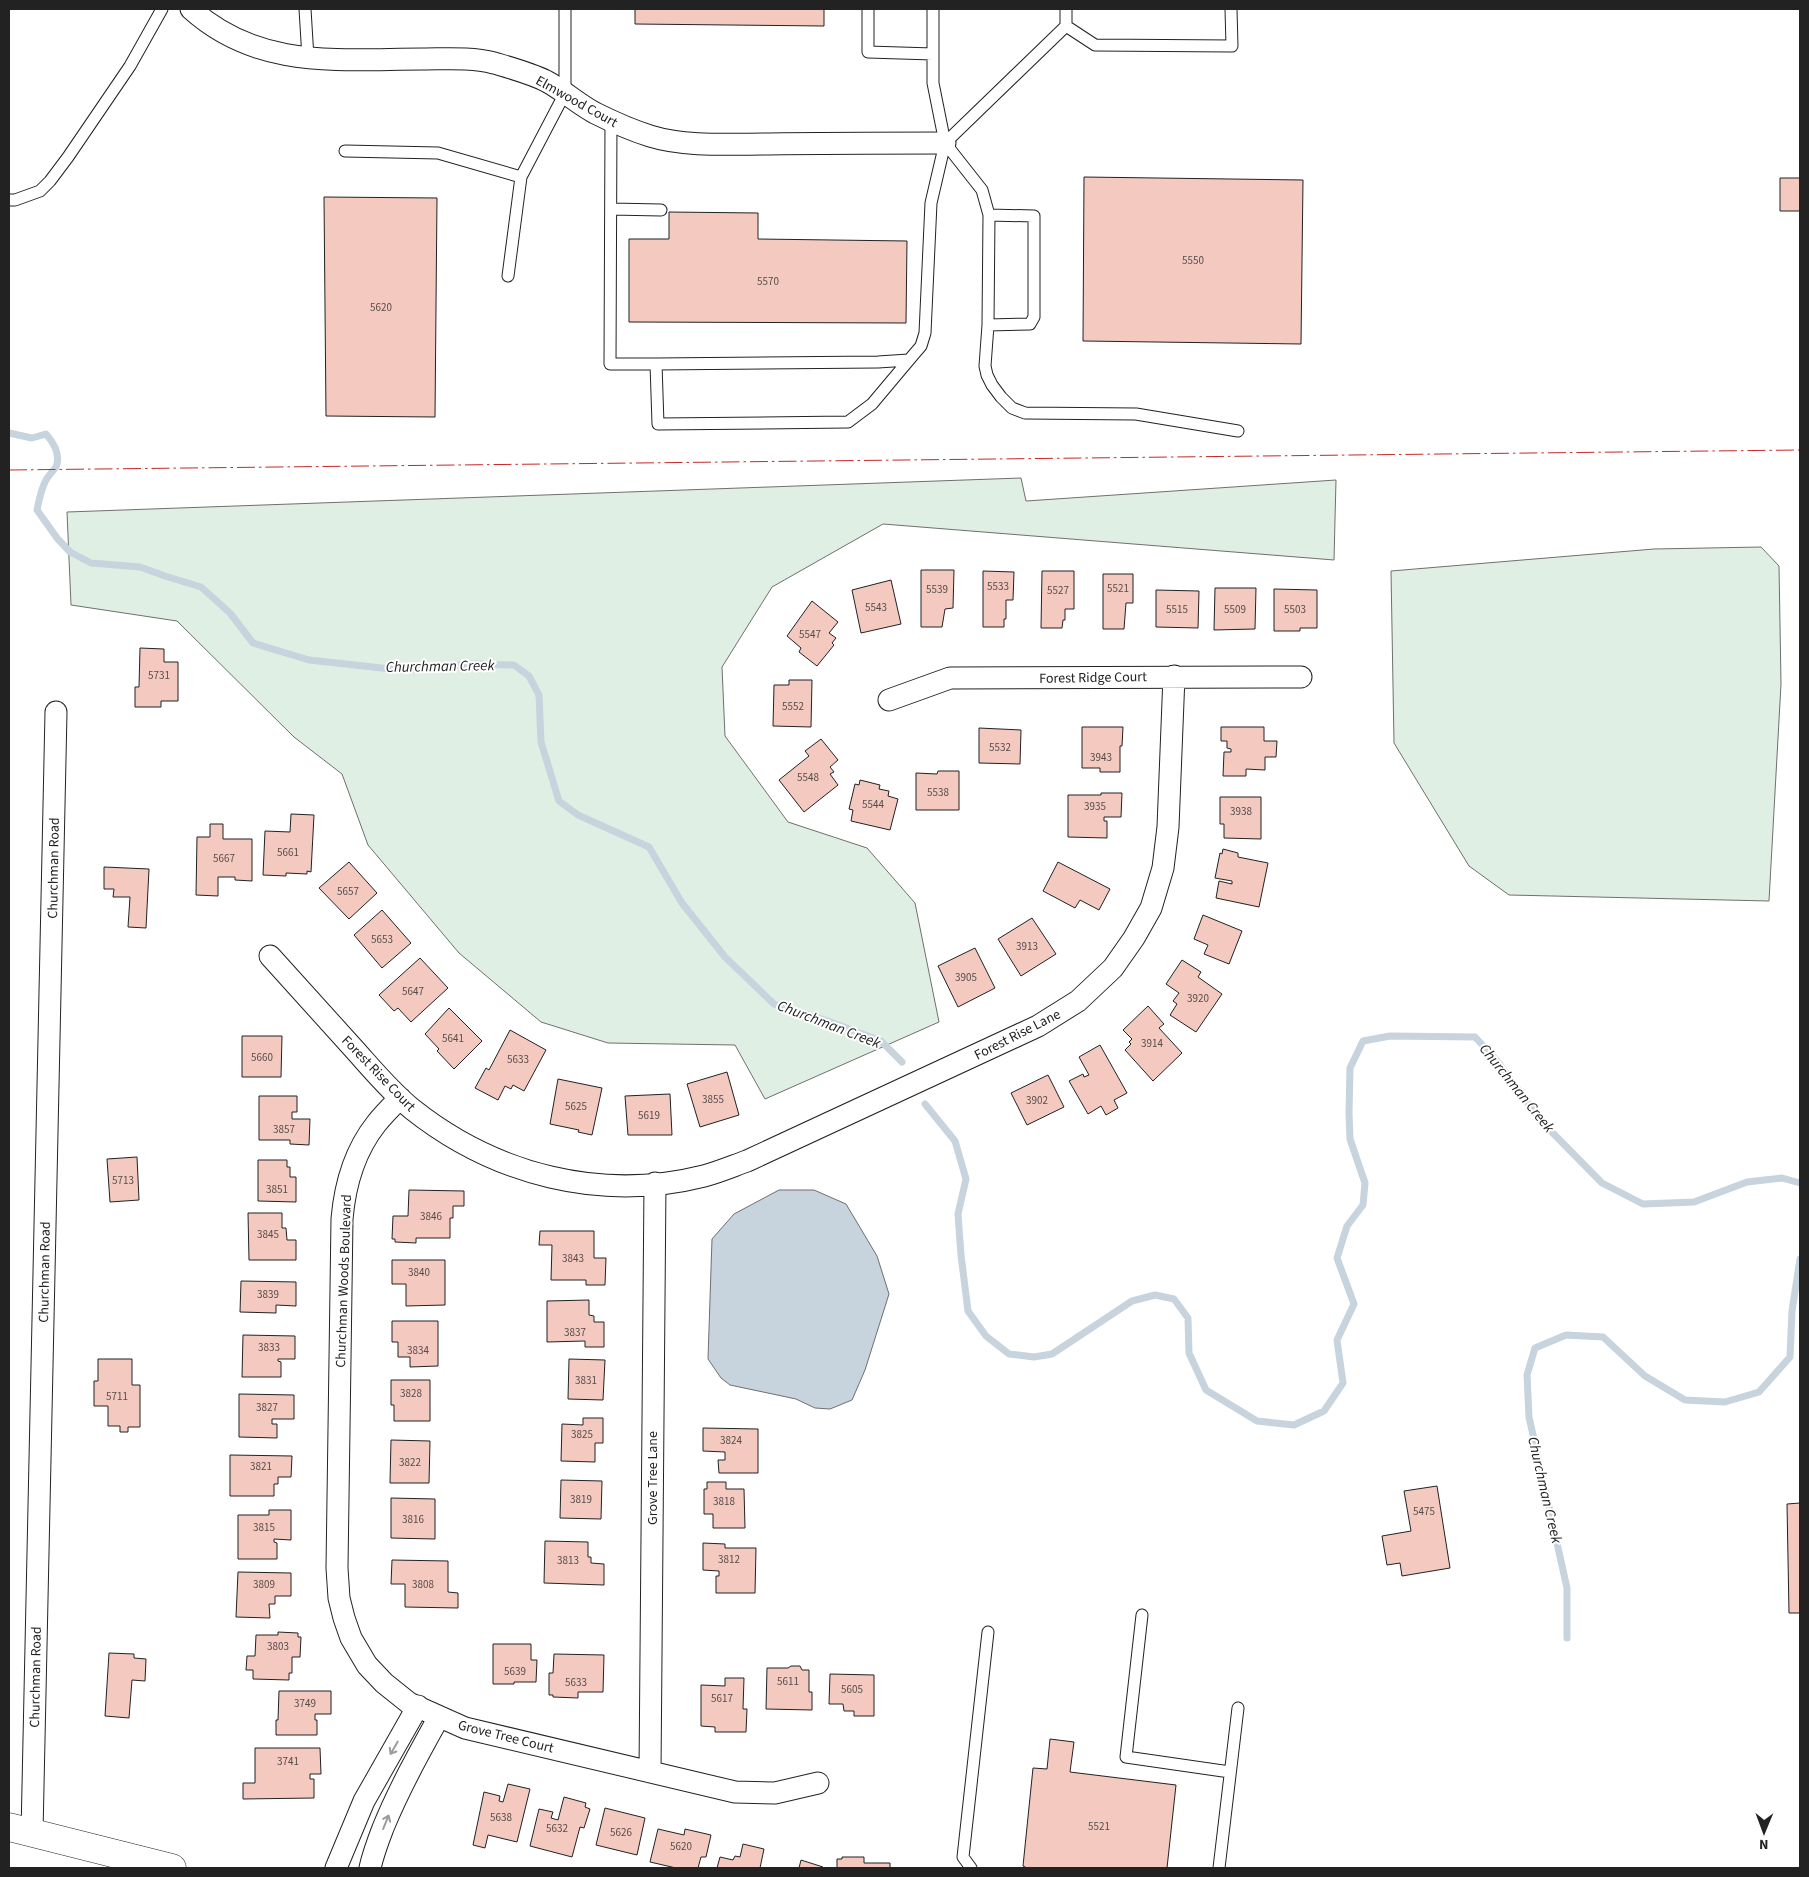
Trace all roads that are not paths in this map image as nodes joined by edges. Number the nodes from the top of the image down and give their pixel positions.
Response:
1 (162, 9) edge
2 (191, 9) edge
3 (305, 9) edge
4 (565, 9) edge
5 (868, 9) edge
6 (932, 9) edge
7 (1066, 9) edge
8 (1231, 9) edge
9 (1066, 26) junction
10 (933, 54) junction
11 (308, 58) junction
12 (565, 93) junction
13 (611, 122) junction
14 (945, 143) junction
15 (345, 151) dead end
16 (520, 177) junction
17 (9, 200) edge
18 (611, 209) junction
19 (661, 210) dead end
20 (989, 215) junction
21 (508, 276) dead end
22 (988, 325) junction
23 (909, 360) junction
24 (656, 364) junction
25 (1238, 432) dead end
26 (1174, 676) junction
27 (1302, 677) dead end
28 (889, 700) dead end
29 (56, 712) dead end
30 (270, 956) dead end
31 (400, 1098) junction
32 (655, 1183) junction
33 (339, 1421) joint
34 (1142, 1615) dead end
35 (988, 1632) dead end
36 (418, 1706) junction
37 (1238, 1708) dead end
38 (439, 1717) junction
39 (650, 1772) junction
40 (1230, 1772) junction
41 (818, 1783) dead end
42 (20, 1830) edge
43 (962, 1863) edge
44 (172, 1868) edge
45 (336, 1868) edge
46 (370, 1868) edge
47 (971, 1868) edge
48 (1219, 1868) edge

1 - 17 lane
2 - 11 street, Elmwood Court
3 - 11 lane
4 - 12 lane
5 - 10 lane
6 - 10 lane
7 - 9 lane
8 - 9 lane
9 - 14 lane
10 - 14 lane
11 - 12 street, Elmwood Court
12 - 13 street, Elmwood Court
12 - 16 lane
13 - 14 street, Elmwood Court
13 - 18 lane
14 - 20 lane
14 - 23 lane
15 - 16 lane
16 - 21 lane
18 - 19 lane
18 - 24 lane
20 - 22 lane
20 - 22 lane
22 - 25 lane
23 - 24 lane
23 - 24 lane
26 - 27 street, Forest Ridge Court
26 - 28 street, Forest Ridge Court
26 - 32 street, Forest Rise Lane
29 - 42 street, Churchman Road
30 - 31 street, Forest Rise Court
31 - 32 street, Forest Rise Court
31 - 33 street, Churchman Woods Boulevard
32 - 39 street, Grove Tree Lane
33 - 36 street, Grove Tree Court
34 - 40 lane
35 - 43 lane
36 - 38 street, Grove Tree Court
36 -> 45 street
37 - 40 lane
38 - 39 street, Grove Tree Court
46 -> 38 street
39 - 41 street, Grove Tree Court
40 - 48 lane
42 - 44 street
43 - 47 lane

